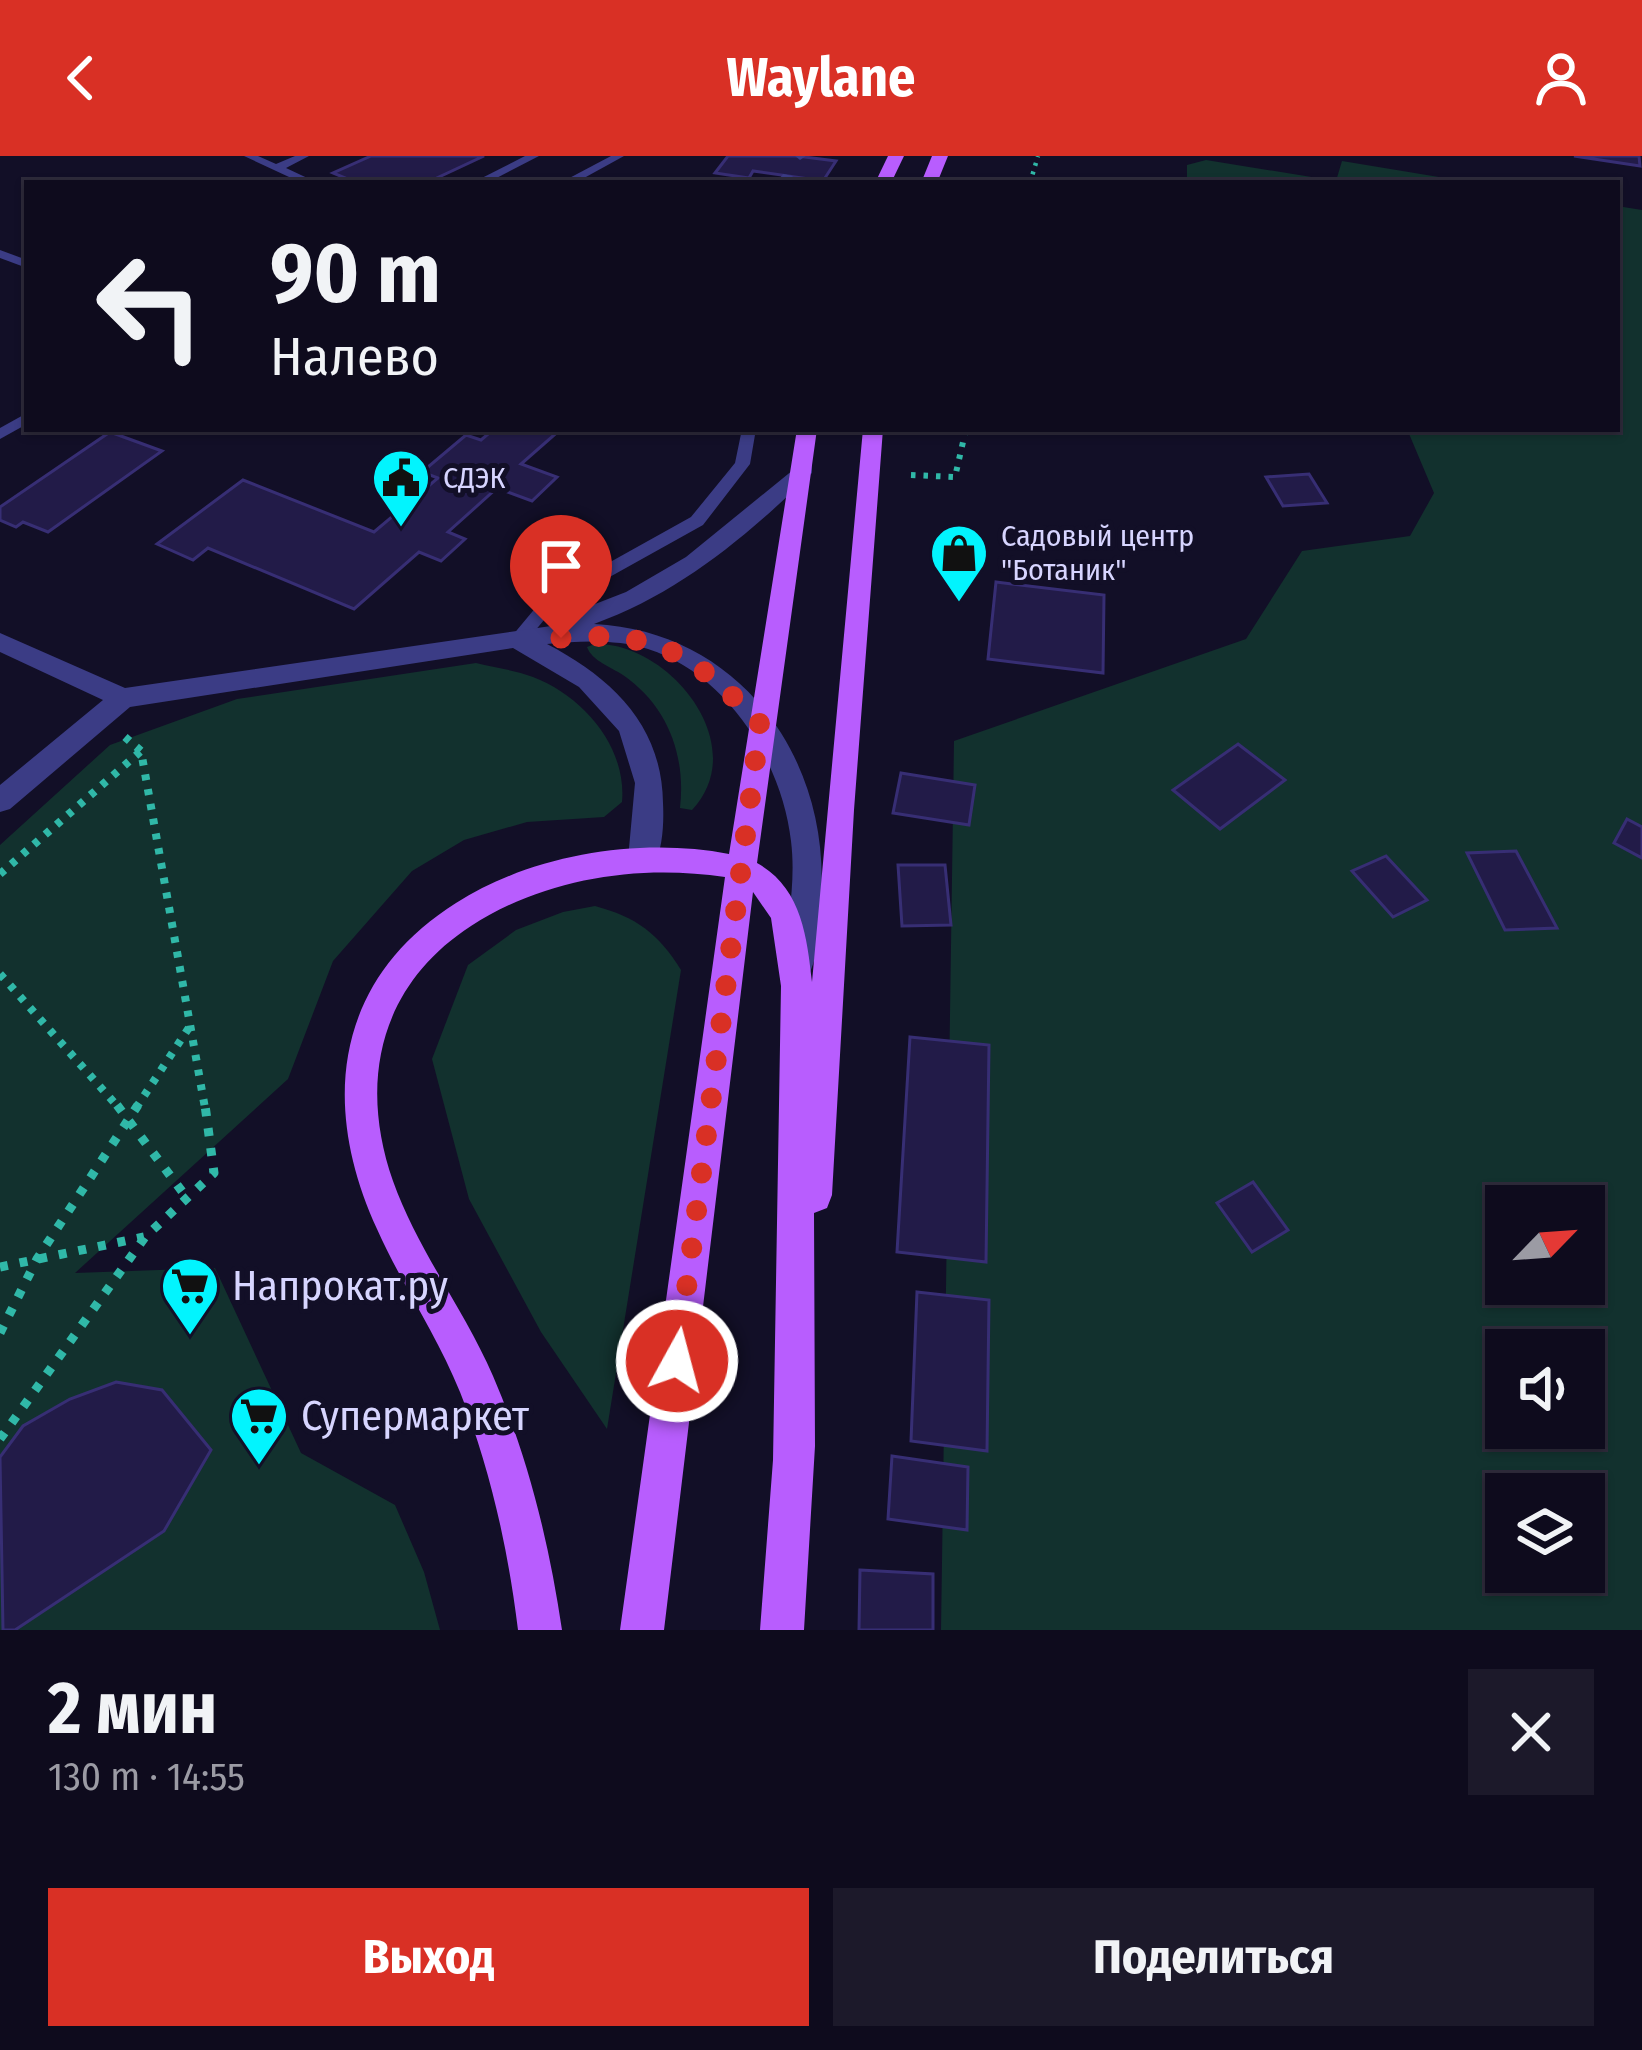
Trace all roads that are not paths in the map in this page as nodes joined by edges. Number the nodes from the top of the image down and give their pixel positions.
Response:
1 (248, 156) edge
2 (304, 156) edge
3 (534, 156) edge
4 (619, 156) edge
5 (276, 168) junction
6 (306, 180) edge
7 (484, 180) edge
8 (572, 180) edge
9 (748, 432) edge
10 (807, 432) edge
11 (873, 432) edge
12 (804, 468) junction
13 (518, 640) junction
14 (0, 642) edge
15 (112, 707) junction
16 (760, 724) junction
17 (0, 801) edge
18 (643, 859) junction
19 (741, 868) junction
20 (797, 986) junction
21 (794, 1463) junction
22 (540, 1630) edge
23 (642, 1630) edge
24 (782, 1630) edge

1 - 5 lane
2 - 5 lane
3 - 7 lane
4 - 8 lane
5 - 6 lane
9 - 13 lane
10 - 12 main road
11 - 21 main road
12 - 13 street
12 - 16 main road
13 - 15 street
13 - 16 street
13 - 18 street
14 - 15 street
15 - 17 street
16 - 19 main road
16 - 20 street
18 - 19 main road
18 - 22 main road
19 - 20 main road
19 - 23 main road
20 - 21 main road
21 - 24 main road

